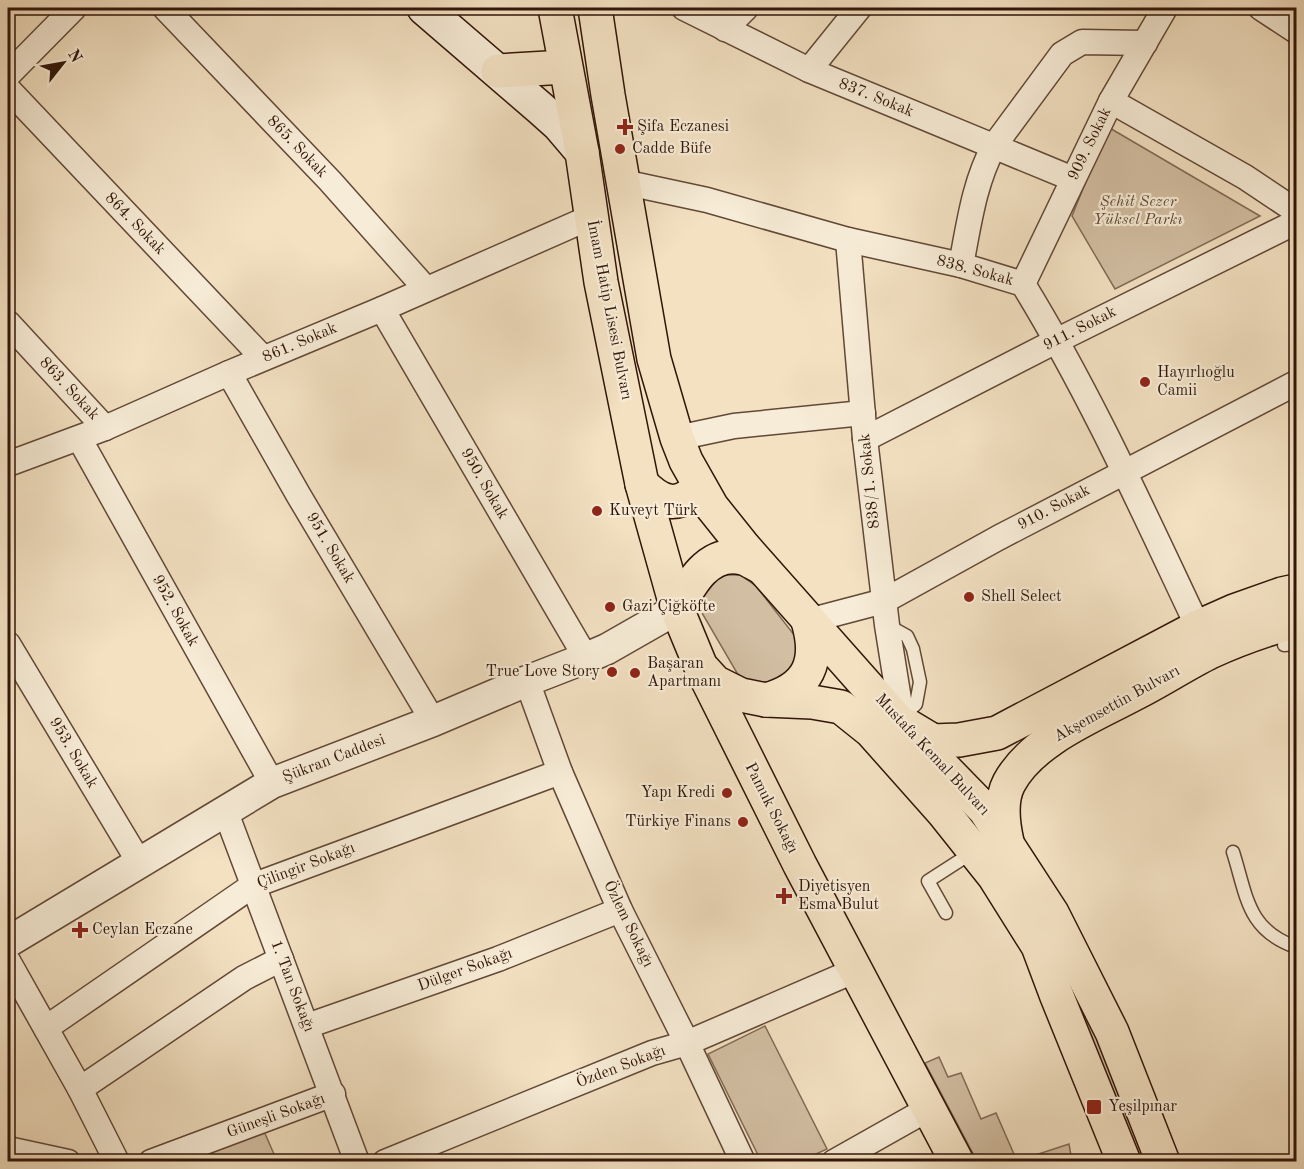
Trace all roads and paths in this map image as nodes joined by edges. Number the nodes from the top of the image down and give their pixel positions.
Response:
1 (74, 8) edge
2 (165, 8) edge
3 (424, 8) edge
4 (555, 8) edge
5 (595, 8) edge
6 (684, 8) edge
7 (746, 8) edge
8 (859, 8) edge
9 (1165, 8) edge
10 (1262, 8) edge
11 (725, 29) junction
12 (1296, 31) edge
13 (1145, 43) junction
14 (565, 67) junction
15 (809, 70) junction
16 (498, 71) junction
17 (8, 75) edge
18 (8, 89) edge
19 (1112, 101) junction
20 (994, 146) junction
21 (582, 152) junction
22 (1073, 179) junction
23 (623, 182) junction
24 (1296, 210) edge
25 (591, 217) junction
26 (1296, 222) edge
27 (848, 240) junction
28 (961, 265) junction
29 (1023, 284) junction
30 (426, 289) junction
31 (382, 309) junction
32 (8, 323) edge
33 (1058, 340) junction
34 (263, 358) junction
35 (229, 373) junction
36 (1296, 383) edge
37 (863, 413) junction
38 (105, 428) junction
39 (79, 438) junction
40 (677, 438) junction
41 (865, 439) junction
42 (8, 464) edge
43 (1125, 471) junction
44 (642, 484) junction
45 (700, 488) junction
46 (761, 567) junction
47 (884, 601) junction
48 (677, 609) junction
49 (1292, 613) edge
50 (808, 621) junction
51 (1204, 640) junction
52 (8, 644) edge
53 (586, 658) junction
54 (701, 667) junction
55 (527, 681) junction
56 (766, 700) junction
57 (433, 721) junction
58 (898, 721) junction
59 (997, 733) junction
60 (560, 772) junction
61 (956, 779) junction
62 (272, 783) junction
63 (225, 810) junction
64 (948, 819) junction
65 (1007, 844) junction
66 (974, 852) junction
67 (1233, 852) dead end
68 (138, 862) junction
69 (252, 886) junction
70 (620, 910) junction
71 (946, 913) dead end
72 (8, 942) edge
73 (1296, 947) edge
74 (281, 959) junction
75 (8, 961) edge
76 (856, 970) junction
77 (307, 1026) junction
78 (46, 1028) junction
79 (687, 1043) junction
80 (80, 1089) junction
81 (333, 1094) junction
82 (928, 1109) junction
83 (8, 1149) edge
84 (68, 1161) edge
85 (117, 1161) edge
86 (151, 1161) edge
87 (357, 1161) edge
88 (385, 1161) edge
89 (743, 1161) edge
90 (834, 1161) edge
91 (957, 1161) edge
92 (1124, 1161) edge
93 (1163, 1161) edge

1 - 17 street
2 - 30 street, 865. Sokak
3 - 16 main road
4 - 14 main road, İmam Hatip Lisesi Bulvarı
5 - 23 main road
6 - 11 street, 837. Sokak
7 - 11 street
8 - 15 street
9 - 13 street, 909. Sokak
10 - 12 street
11 - 15 street, 837. Sokak
13 - 19 street, 909. Sokak
13 - 20 street
14 - 16 main road
14 - 21 main road, İmam Hatip Lisesi Bulvarı
15 - 20 street, 837. Sokak
16 - 21 main road
18 - 34 street, 864. Sokak
19 - 22 street, 909. Sokak
19 - 24 street
20 - 22 street, 837. Sokak
20 - 28 street
21 - 25 main road, İmam Hatip Lisesi Bulvarı
22 - 29 street, 909. Sokak
23 - 27 street, 838. Sokak
23 - 40 main road
25 - 30 street, 861. Sokak
25 - 44 main road, İmam Hatip Lisesi Bulvarı
26 - 33 street, 911. Sokak
27 - 28 street, 838. Sokak
27 - 37 street, 838/1. Sokak
28 - 29 street, 838. Sokak
29 - 33 street, 838. Sokak
30 - 31 street, 861. Sokak
31 - 34 street, 861. Sokak
31 - 53 street, 950. Sokak
32 - 38 street, 863. Sokak
33 - 41 street, 911. Sokak
33 - 43 street, 838. Sokak
34 - 35 street, 861. Sokak
35 - 38 street, 861. Sokak
35 - 57 street, 951. Sokak
36 - 43 street, 910. Sokak
37 - 40 street
37 - 41 street, 838/1. Sokak
38 - 39 street, 861. Sokak
39 - 42 street, 861. Sokak
39 - 62 street, 952. Sokak
40 - 45 main road
41 - 47 street, 838/1. Sokak
43 - 47 street, 910. Sokak
43 - 51 street, 838. Sokak
44 - 45 main road
44 - 48 main road, İmam Hatip Lisesi Bulvarı
45 - 46 main road
46 - 48 main road
46 - 50 main road, Mustafa Kemal Bulvarı
47 - 50 street, 910. Sokak
47 - 58 street, 838/1. Sokak
48 - 53 street, Şükran Caddesi
48 - 54 main road, Pamuk Sokağı
49 - 51 main road, Akşemsettin Bulvarı
50 - 56 main road
50 - 58 main road, Mustafa Kemal Bulvarı
51 - 59 main road, Akşemsettin Bulvarı
51 - 65 main road, Akşemsettin Bulvarı
52 - 68 street, 953. Sokak
53 - 55 street, Şükran Caddesi
54 - 56 main road, Mustafa Kemal Bulvarı
54 - 76 main road, Pamuk Sokağı
55 - 57 street, Şükran Caddesi
55 - 60 street, Özlem Sokağı
56 - 64 main road, Mustafa Kemal Bulvarı
57 - 62 street, Şükran Caddesi
58 - 59 main road
58 - 61 main road, Mustafa Kemal Bulvarı
59 - 61 main road
60 - 69 street, Çilingir Sokağı
60 - 70 street, Özlem Sokağı
61 - 64 main road
61 - 65 main road, Mustafa Kemal Bulvarı
62 - 63 street, Şükran Caddesi
63 - 68 street, Şükran Caddesi
63 - 69 street, 1. Tan Sokağı
64 - 66 main road, Mustafa Kemal Bulvarı
65 - 93 main road, Mustafa Kemal Bulvarı
66 - 71 lane
66 - 92 main road, Mustafa Kemal Bulvarı
67 - 73 lane
68 - 72 street, Şükran Caddesi
69 - 74 street, 1. Tan Sokağı
69 - 78 street, Çilingir Sokağı
70 - 77 street, Dülger Sokağı
70 - 79 street, Özlem Sokağı
74 - 77 street, 1. Tan Sokağı
74 - 80 street
75 - 78 street
76 - 79 street, Özden Sokağı
76 - 82 main road, Pamuk Sokağı
77 - 81 street, 1. Tan Sokağı
78 - 80 street
79 - 88 street, Özden Sokağı
79 - 89 street, Özlem Sokağı
80 - 85 street
81 - 86 street, Güneşli Sokağı
81 - 87 street, 1. Tan Sokağı
82 - 90 street
82 - 91 main road, Pamuk Sokağı
83 - 84 street

